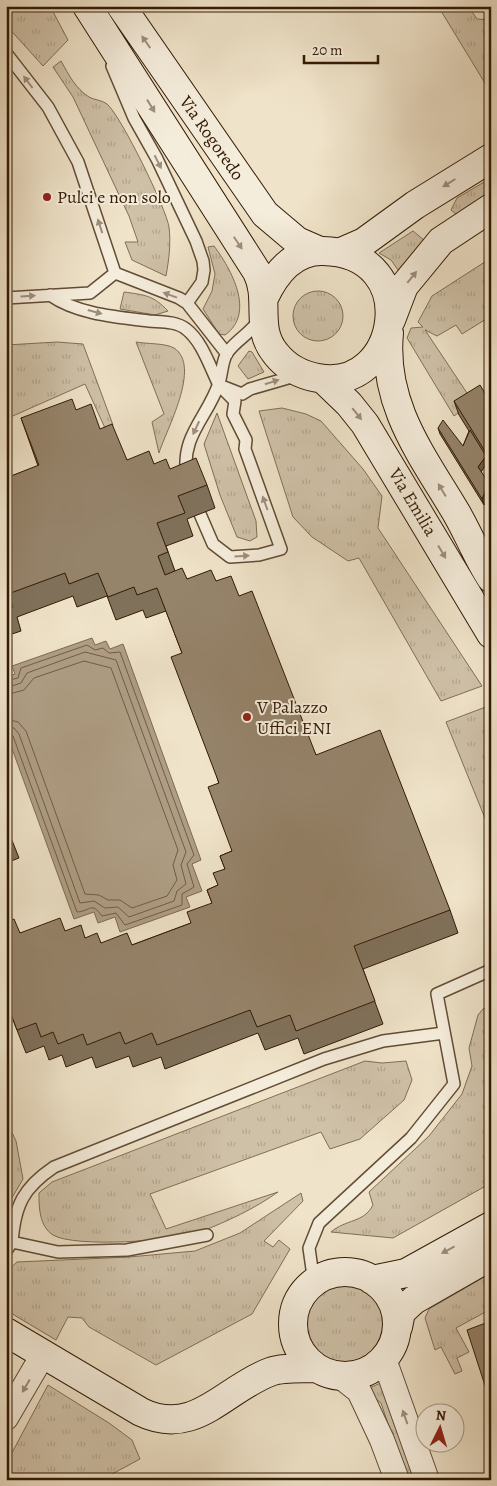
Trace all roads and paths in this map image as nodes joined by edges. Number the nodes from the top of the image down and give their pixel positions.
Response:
1 (121, 6) edge
2 (93, 14) edge
3 (6, 53) edge
4 (491, 158) edge
5 (491, 208) edge
6 (331, 252) junction
7 (115, 273) junction
8 (50, 295) junction
9 (6, 298) edge
10 (188, 304) junction
11 (263, 304) junction
12 (390, 325) junction
13 (227, 354) junction
14 (314, 377) junction
15 (219, 385) junction
16 (189, 488) edge
17 (200, 514) edge
18 (491, 578) edge
19 (491, 634) edge
20 (491, 970) edge
21 (444, 1033) junction
22 (207, 1235) dead end
23 (488, 1237) edge
24 (9, 1247) edge
25 (372, 1280) junction
26 (314, 1283) junction
27 (293, 1321) junction
28 (398, 1326) junction
29 (6, 1332) edge
30 (44, 1353) junction
31 (384, 1359) junction
32 (271, 1372) junction
33 (328, 1372) junction
34 (6, 1418) edge
35 (397, 1480) edge
36 (427, 1480) edge

6 -> 1 street, Via Rogoredo
2 -> 10 lane
2 -> 11 street
7 -> 3 lane
4 -> 6 street
12 -> 5 street
6 - 11 street
6 - 12 street
7 - 8 lane
10 -> 7 lane
9 -> 8 lane
8 -> 15 lane
10 - 13 lane
11 - 13 lane
11 - 14 street
12 - 14 street
18 -> 12 street, Via Emilia
13 - 15 lane
15 -> 14 lane
14 -> 19 street, Via Emilia
15 -> 16 lane
17 -> 15 lane
20 - 21 lane
21 - 24 lane
21 - 26 lane
22 - 24 lane
23 -> 25 street
23 - 28 street
25 - 26 street
25 - 28 street
26 - 27 street
27 - 32 street
27 - 33 street
28 - 31 street
29 - 30 street
30 - 32 street
30 -> 34 street
31 - 33 street
36 -> 31 street
32 - 33 street
33 - 35 street

